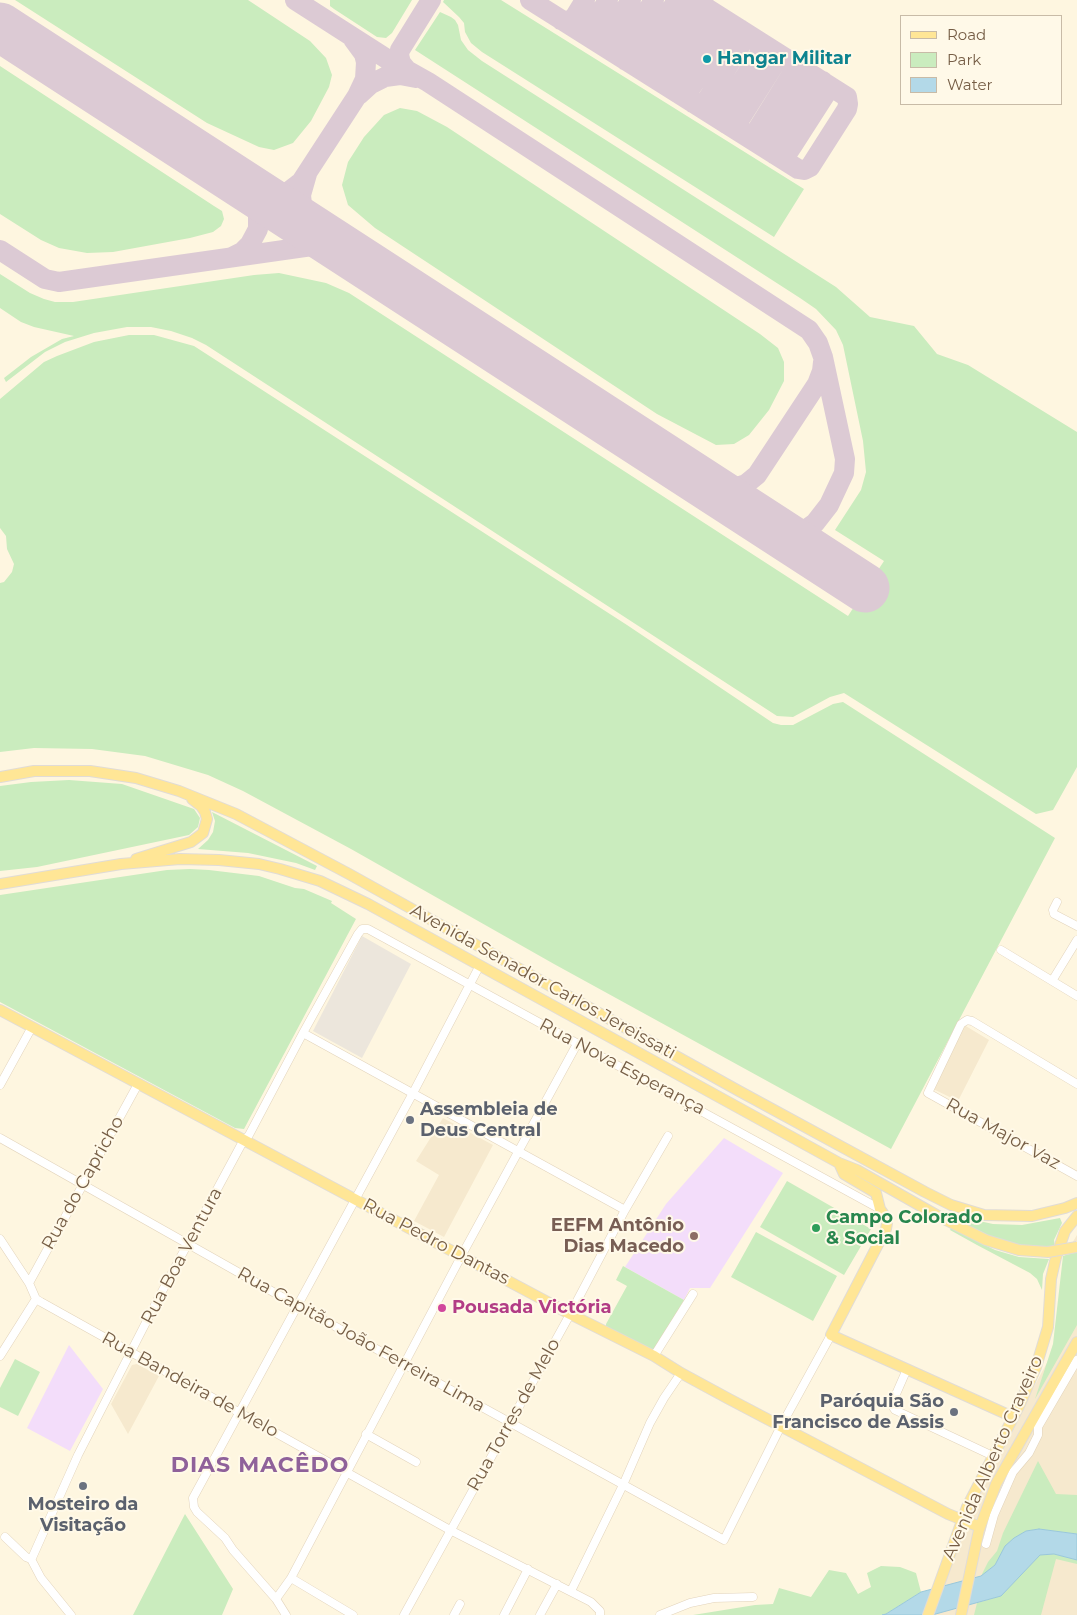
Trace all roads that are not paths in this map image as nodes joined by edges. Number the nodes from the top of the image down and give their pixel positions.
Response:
1 (0, 777) edge
2 (179, 791) junction
3 (121, 864) junction
4 (0, 884) edge
5 (1056, 902) dead end
6 (1077, 926) edge
7 (362, 929) joint
8 (1077, 940) edge
9 (1001, 950) dead end
10 (480, 965) junction
11 (1052, 981) junction
12 (470, 985) junction
13 (1077, 996) edge
14 (0, 1010) edge
15 (32, 1027) junction
16 (303, 1033) junction
17 (577, 1044) junction
18 (138, 1084) junction
19 (1077, 1084) edge
20 (0, 1085) edge
21 (413, 1093) junction
22 (668, 1136) dead end
23 (0, 1138) edge
24 (244, 1141) junction
25 (518, 1152) junction
26 (839, 1163) junction
27 (1077, 1176) edge
28 (84, 1184) junction
29 (356, 1199) junction
30 (1077, 1204) edge
31 (880, 1209) junction
32 (625, 1210) junction
33 (1077, 1216) edge
34 (0, 1239) edge
35 (188, 1243) junction
36 (1077, 1247) edge
37 (2, 1250) edge
38 (462, 1256) junction
39 (28, 1282) junction
40 (693, 1294) dead end
41 (36, 1299) junction
42 (298, 1306) junction
43 (570, 1314) junction
44 (831, 1335) junction
45 (1077, 1342) edge
46 (1, 1351) edge
47 (131, 1352) junction
48 (654, 1356) junction
49 (1077, 1360) edge
50 (404, 1365) junction
51 (907, 1369) junction
52 (681, 1373) junction
53 (239, 1413) junction
54 (1013, 1417) junction
55 (510, 1422) junction
56 (781, 1426) junction
57 (366, 1434) junction
58 (993, 1456) junction
59 (416, 1462) dead end
60 (346, 1472) junction
61 (623, 1485) junction
62 (962, 1520) junction
63 (980, 1527) junction
64 (450, 1530) junction
65 (5, 1537) dead end
66 (986, 1544) dead end
67 (31, 1560) junction
68 (528, 1569) junction
69 (291, 1578) junction
70 (557, 1584) junction
71 (571, 1591) junction
72 (754, 1597) dead end
73 (276, 1599) junction
74 (460, 1604) dead end
75 (602, 1614) edge
76 (961, 1614) edge
77 (71, 1615) edge
78 (286, 1615) edge
79 (353, 1615) edge
80 (404, 1615) edge
81 (454, 1615) edge
82 (504, 1615) edge
83 (540, 1615) edge
84 (660, 1615) edge
85 (928, 1615) edge

1 - 2 main road, Avenida Senador Carlos Jereissati
2 - 3 main road
2 - 30 main road, Avenida Senador Carlos Jereissati
3 - 4 main road, Avenida Senador Carlos Jereissati
3 - 10 main road, Avenida Senador Carlos Jereissati
5 - 6 street
7 - 12 street, Rua Nova Esperança
7 - 16 street, Rua Boa Ventura
8 - 11 street
9 - 11 street
10 - 12 street
10 - 26 main road, Avenida Senador Carlos Jereissati
11 - 13 street
12 - 17 street, Rua Nova Esperança
12 - 21 street
14 - 15 main road, Rua Pedro Dantas
15 - 18 main road, Rua Pedro Dantas
15 - 20 street
16 - 21 street
16 - 24 street, Rua Boa Ventura
17 - 25 street
17 - 31 street, Rua Nova Esperança
18 - 24 main road, Rua Pedro Dantas
18 - 28 street, Rua do Capricho
19 - 27 street, Rua Major Vaz
21 - 25 street
21 - 29 street
22 - 32 street, Rua Torres de Melo
23 - 28 street, Rua Capitão João Ferreira Lima
24 - 29 main road, Rua Pedro Dantas
24 - 35 street, Rua Boa Ventura
25 - 32 street
25 - 38 street
26 - 31 main road
26 - 36 main road, Avenida Senador Carlos Jereissati, bridge
28 - 35 street, Rua Capitão João Ferreira Lima
28 - 39 street, Rua do Capricho
29 - 38 main road, Rua Pedro Dantas
29 - 42 street
31 - 44 main road
32 - 43 street, Rua Torres de Melo
33 - 54 main road, Avenida Alberto Craveiro
34 - 37 street
35 - 42 street, Rua Capitão João Ferreira Lima
35 - 47 street, Rua Boa Ventura
37 - 39 street
38 - 43 main road, Rua Pedro Dantas
38 - 50 street
39 - 41 street
40 - 48 street
41 - 46 street
41 - 47 street, Rua Bandeira de Melo
42 - 50 street, Rua Capitão João Ferreira Lima
42 - 53 street
43 - 48 main road, Rua Pedro Dantas
43 - 55 street, Rua Torres de Melo
44 - 51 main road
44 - 56 street
45 - 63 main road, Avenida Alberto Craveiro
47 - 53 street, Rua Bandeira de Melo
47 - 67 street, Rua Boa Ventura
48 - 52 main road, Rua Pedro Dantas
49 - 66 street
50 - 55 street, Rua Capitão João Ferreira Lima
50 - 57 street
51 - 54 main road
51 - 58 street
52 - 56 main road, Rua Pedro Dantas
52 - 61 street
53 - 60 street, Rua Bandeira de Melo
53 - 73 street
54 - 58 main road, Avenida Alberto Craveiro
55 - 61 street, Rua Capitão João Ferreira Lima
55 - 64 street, Rua Torres de Melo
56 - 61 street, Rua Capitão João Ferreira Lima
56 - 62 main road, Rua Pedro Dantas
57 - 59 street
57 - 60 street
58 - 62 main road, Avenida Alberto Craveiro
60 - 64 street, Rua Bandeira de Melo
60 - 69 street
61 - 71 street
62 - 63 main road, Rua Pedro Dantas
62 - 85 main road, Avenida Alberto Craveiro
63 - 76 main road, Avenida Alberto Craveiro
64 - 68 street, Rua Bandeira de Melo
64 - 80 street, Rua Torres de Melo
65 - 67 street
67 - 77 street
68 - 70 street, Rua Bandeira de Melo
68 - 82 street
69 - 73 street
69 - 79 street
70 - 71 street, Rua Bandeira de Melo
70 - 83 street
71 - 75 street, Rua Bandeira de Melo
72 - 84 street
73 - 78 street
74 - 81 street

